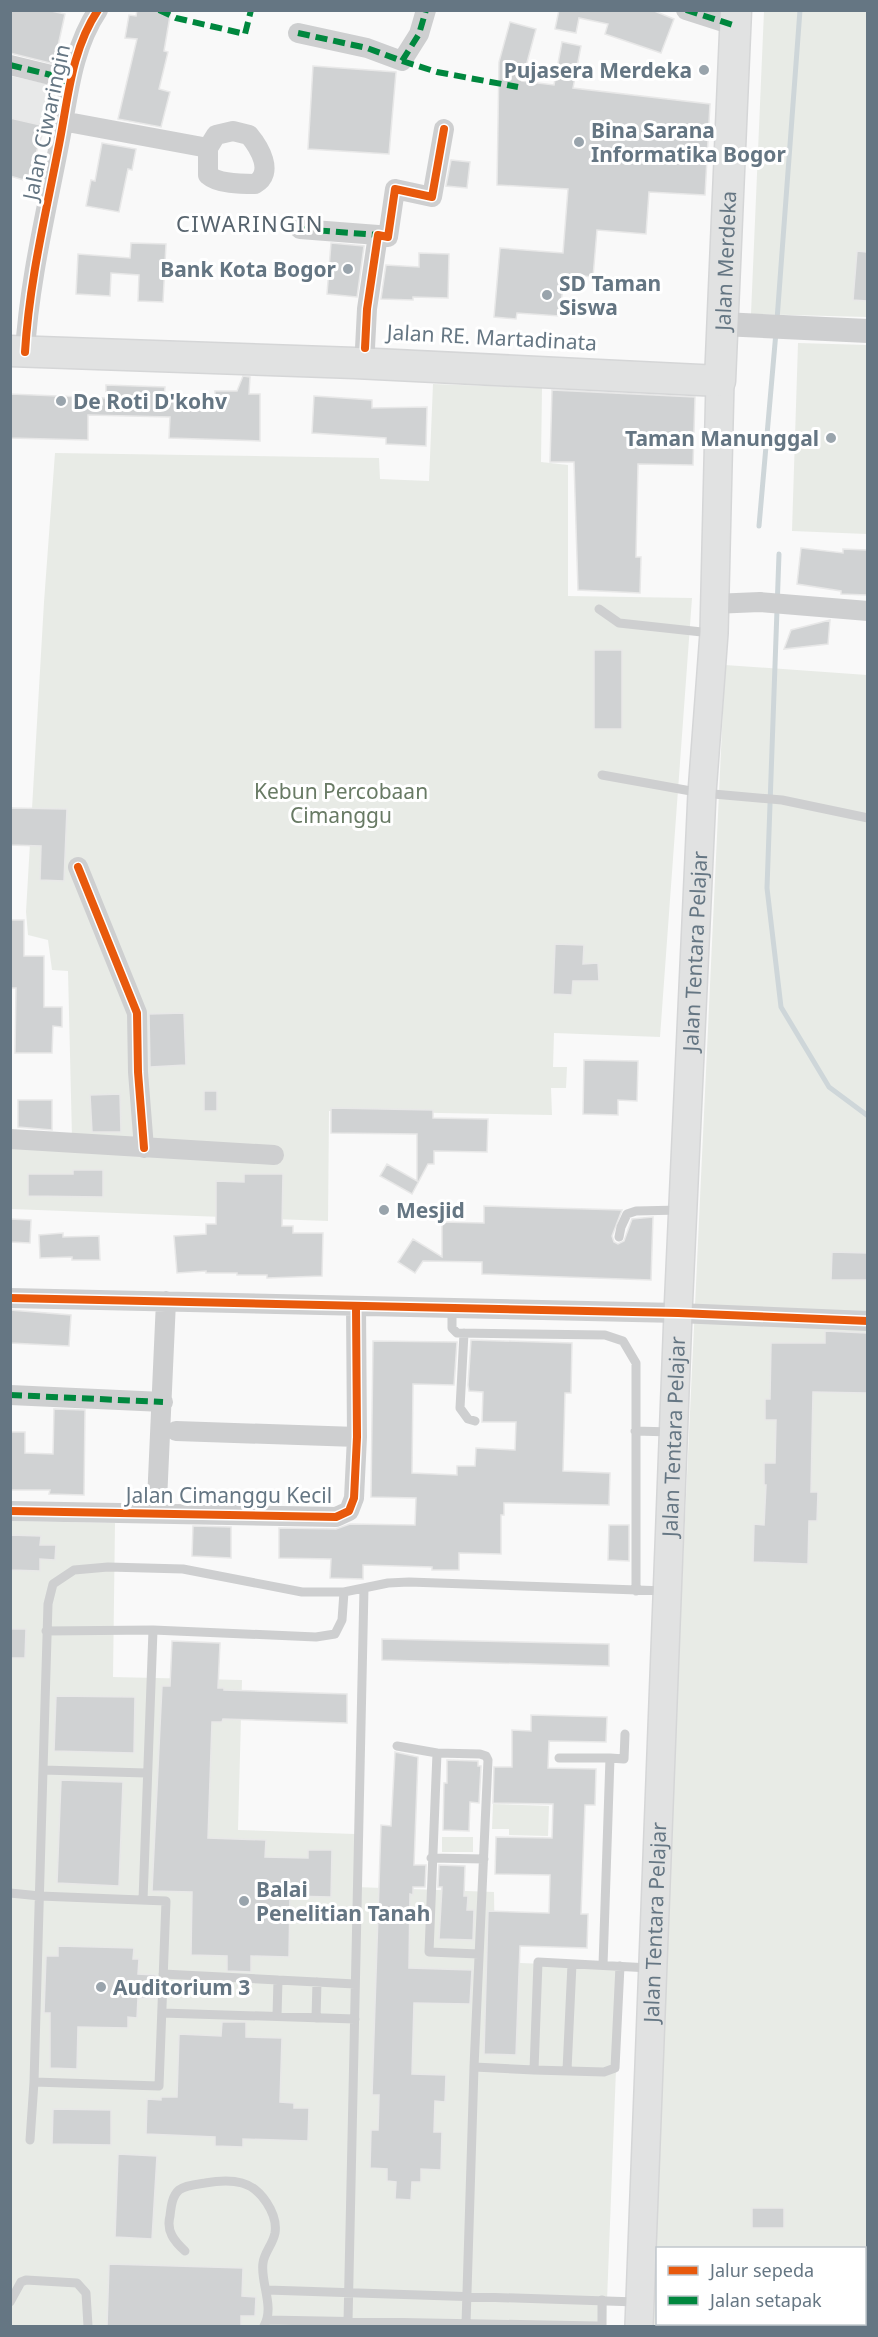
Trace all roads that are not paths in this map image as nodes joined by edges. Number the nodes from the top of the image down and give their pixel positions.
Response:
1 (98, 10) edge
2 (426, 10) edge
3 (686, 10) edge
4 (736, 18) edge
5 (298, 33) dead end
6 (10, 65) edge
7 (69, 83) junction
8 (62, 121) junction
9 (444, 129) dead end
10 (208, 148) dead end
11 (300, 229) dead end
12 (378, 235) junction
13 (722, 324) junction
14 (867, 331) edge
15 (18, 342) edge
16 (365, 348) junction
17 (550, 366) junction
18 (720, 374) junction
19 (713, 604) junction
20 (599, 609) dead end
21 (867, 611) edge
22 (714, 633) junction
23 (603, 775) dead end
24 (702, 793) junction
25 (867, 818) edge
26 (78, 867) dead end
27 (10, 1139) edge
28 (144, 1148) junction
29 (274, 1155) dead end
30 (683, 1210) junction
31 (620, 1238) dead end
32 (10, 1298) edge
33 (166, 1301) junction
34 (356, 1306) junction
35 (452, 1308) junction
36 (678, 1313) junction
37 (867, 1321) edge
38 (464, 1333) junction
39 (10, 1395) edge
40 (163, 1402) junction
41 (475, 1421) dead end
42 (176, 1431) dead end
43 (635, 1431) junction
44 (675, 1432) junction
45 (357, 1437) junction
46 (157, 1501) dead end
47 (10, 1511) edge
48 (364, 1588) junction
49 (636, 1591) junction
50 (667, 1591) junction
51 (344, 1592) junction
52 (153, 1630) junction
53 (46, 1631) junction
54 (625, 1734) dead end
55 (397, 1746) dead end
56 (437, 1753) junction
57 (559, 1758) dead end
58 (610, 1758) junction
59 (43, 1770) junction
60 (146, 1773) junction
61 (431, 1858) junction
62 (484, 1859) junction
63 (10, 1893) edge
64 (40, 1896) junction
65 (143, 1900) junction
66 (479, 1954) junction
67 (572, 1964) junction
68 (603, 1965) junction
69 (620, 1966) junction
70 (652, 1968) junction
71 (163, 1974) junction
72 (278, 1980) junction
73 (317, 1982) junction
74 (355, 1984) junction
75 (162, 2013) junction
76 (277, 2016) junction
77 (316, 2018) junction
78 (355, 2019) junction
79 (474, 2067) junction
80 (534, 2070) junction
81 (567, 2070) junction
82 (34, 2082) junction
83 (30, 2140) dead end
84 (185, 2251) dead end
85 (267, 2290) junction
86 (348, 2293) junction
87 (466, 2296) junction
88 (602, 2300) junction
89 (10, 2302) edge
90 (640, 2314) edge
91 (348, 2322) junction
92 (265, 2324) edge
93 (466, 2324) junction
94 (88, 2326) edge
95 (600, 2326) edge

1 - 7 street, Jalan Ciwaringin
2 - 5 street
3 - 4 street
4 - 13 main road, Jalan Merdeka
6 - 7 street
7 - 8 street, Jalan Ciwaringin
8 - 10 street
8 - 15 street, Jalan Ciwaringin
9 - 12 street
11 - 12 street
12 - 16 street
13 - 14 street
13 - 18 main road, Jalan Merdeka
15 - 16 main road, Jalan RE. Martadinata
15 - 17 main road, Jalan RE. Martadinata
16 - 17 main road, Jalan RE. Martadinata
17 - 18 main road, Jalan RE. Martadinata
18 - 19 main road, Jalan Tentara Pelajar
19 - 21 street
19 - 22 main road, Jalan Tentara Pelajar
20 - 22 lane
22 - 24 main road, Jalan Tentara Pelajar
23 - 24 lane
24 - 25 lane
24 - 30 main road, Jalan Tentara Pelajar
26 - 28 street
27 - 28 street
28 - 29 street
30 - 31 lane
30 - 36 main road, Jalan Tentara Pelajar
32 - 33 street
33 - 34 street
33 - 40 street
34 - 35 street
34 - 45 street, Jalan Cimanggu Kecil
35 - 36 street
35 - 38 lane
36 - 37 street
36 - 44 main road, Jalan Tentara Pelajar
38 - 41 lane
38 - 43 lane
39 - 40 street
40 - 46 street
42 - 45 street
43 - 44 lane
43 - 49 lane
44 - 50 main road, Jalan Tentara Pelajar
45 - 47 street, Jalan Cimanggu Kecil
48 - 49 lane
48 - 51 lane
48 - 74 lane
49 - 50 lane
50 - 70 main road, Jalan Tentara Pelajar
51 - 52 lane
51 - 53 lane
52 - 53 lane
52 - 60 lane
53 - 59 lane
54 - 58 lane
55 - 56 lane
56 - 61 lane
56 - 62 lane
57 - 58 lane
58 - 68 lane
59 - 60 lane
59 - 64 lane
60 - 65 lane
61 - 62 lane
61 - 66 lane
62 - 66 lane
63 - 64 lane
64 - 65 lane
64 - 82 lane
65 - 71 lane
66 - 79 lane
67 - 68 lane
67 - 80 lane
67 - 81 lane
68 - 69 lane
69 - 70 lane
69 - 81 lane
70 - 90 main road, Jalan Tentara Pelajar
71 - 72 lane
71 - 75 lane
72 - 73 lane
72 - 76 lane
73 - 74 lane
73 - 77 lane
74 - 78 lane
75 - 76 lane
75 - 82 lane
76 - 77 lane
77 - 78 lane
78 - 86 lane
79 - 80 lane
79 - 87 lane
80 - 81 lane
82 - 83 lane
84 - 85 lane
85 - 86 lane
85 - 92 lane
86 - 87 lane
86 - 91 lane
87 - 88 lane
87 - 93 lane
88 - 90 lane
88 - 95 lane
89 - 94 lane
91 - 92 lane
91 - 93 lane
93 - 95 lane

